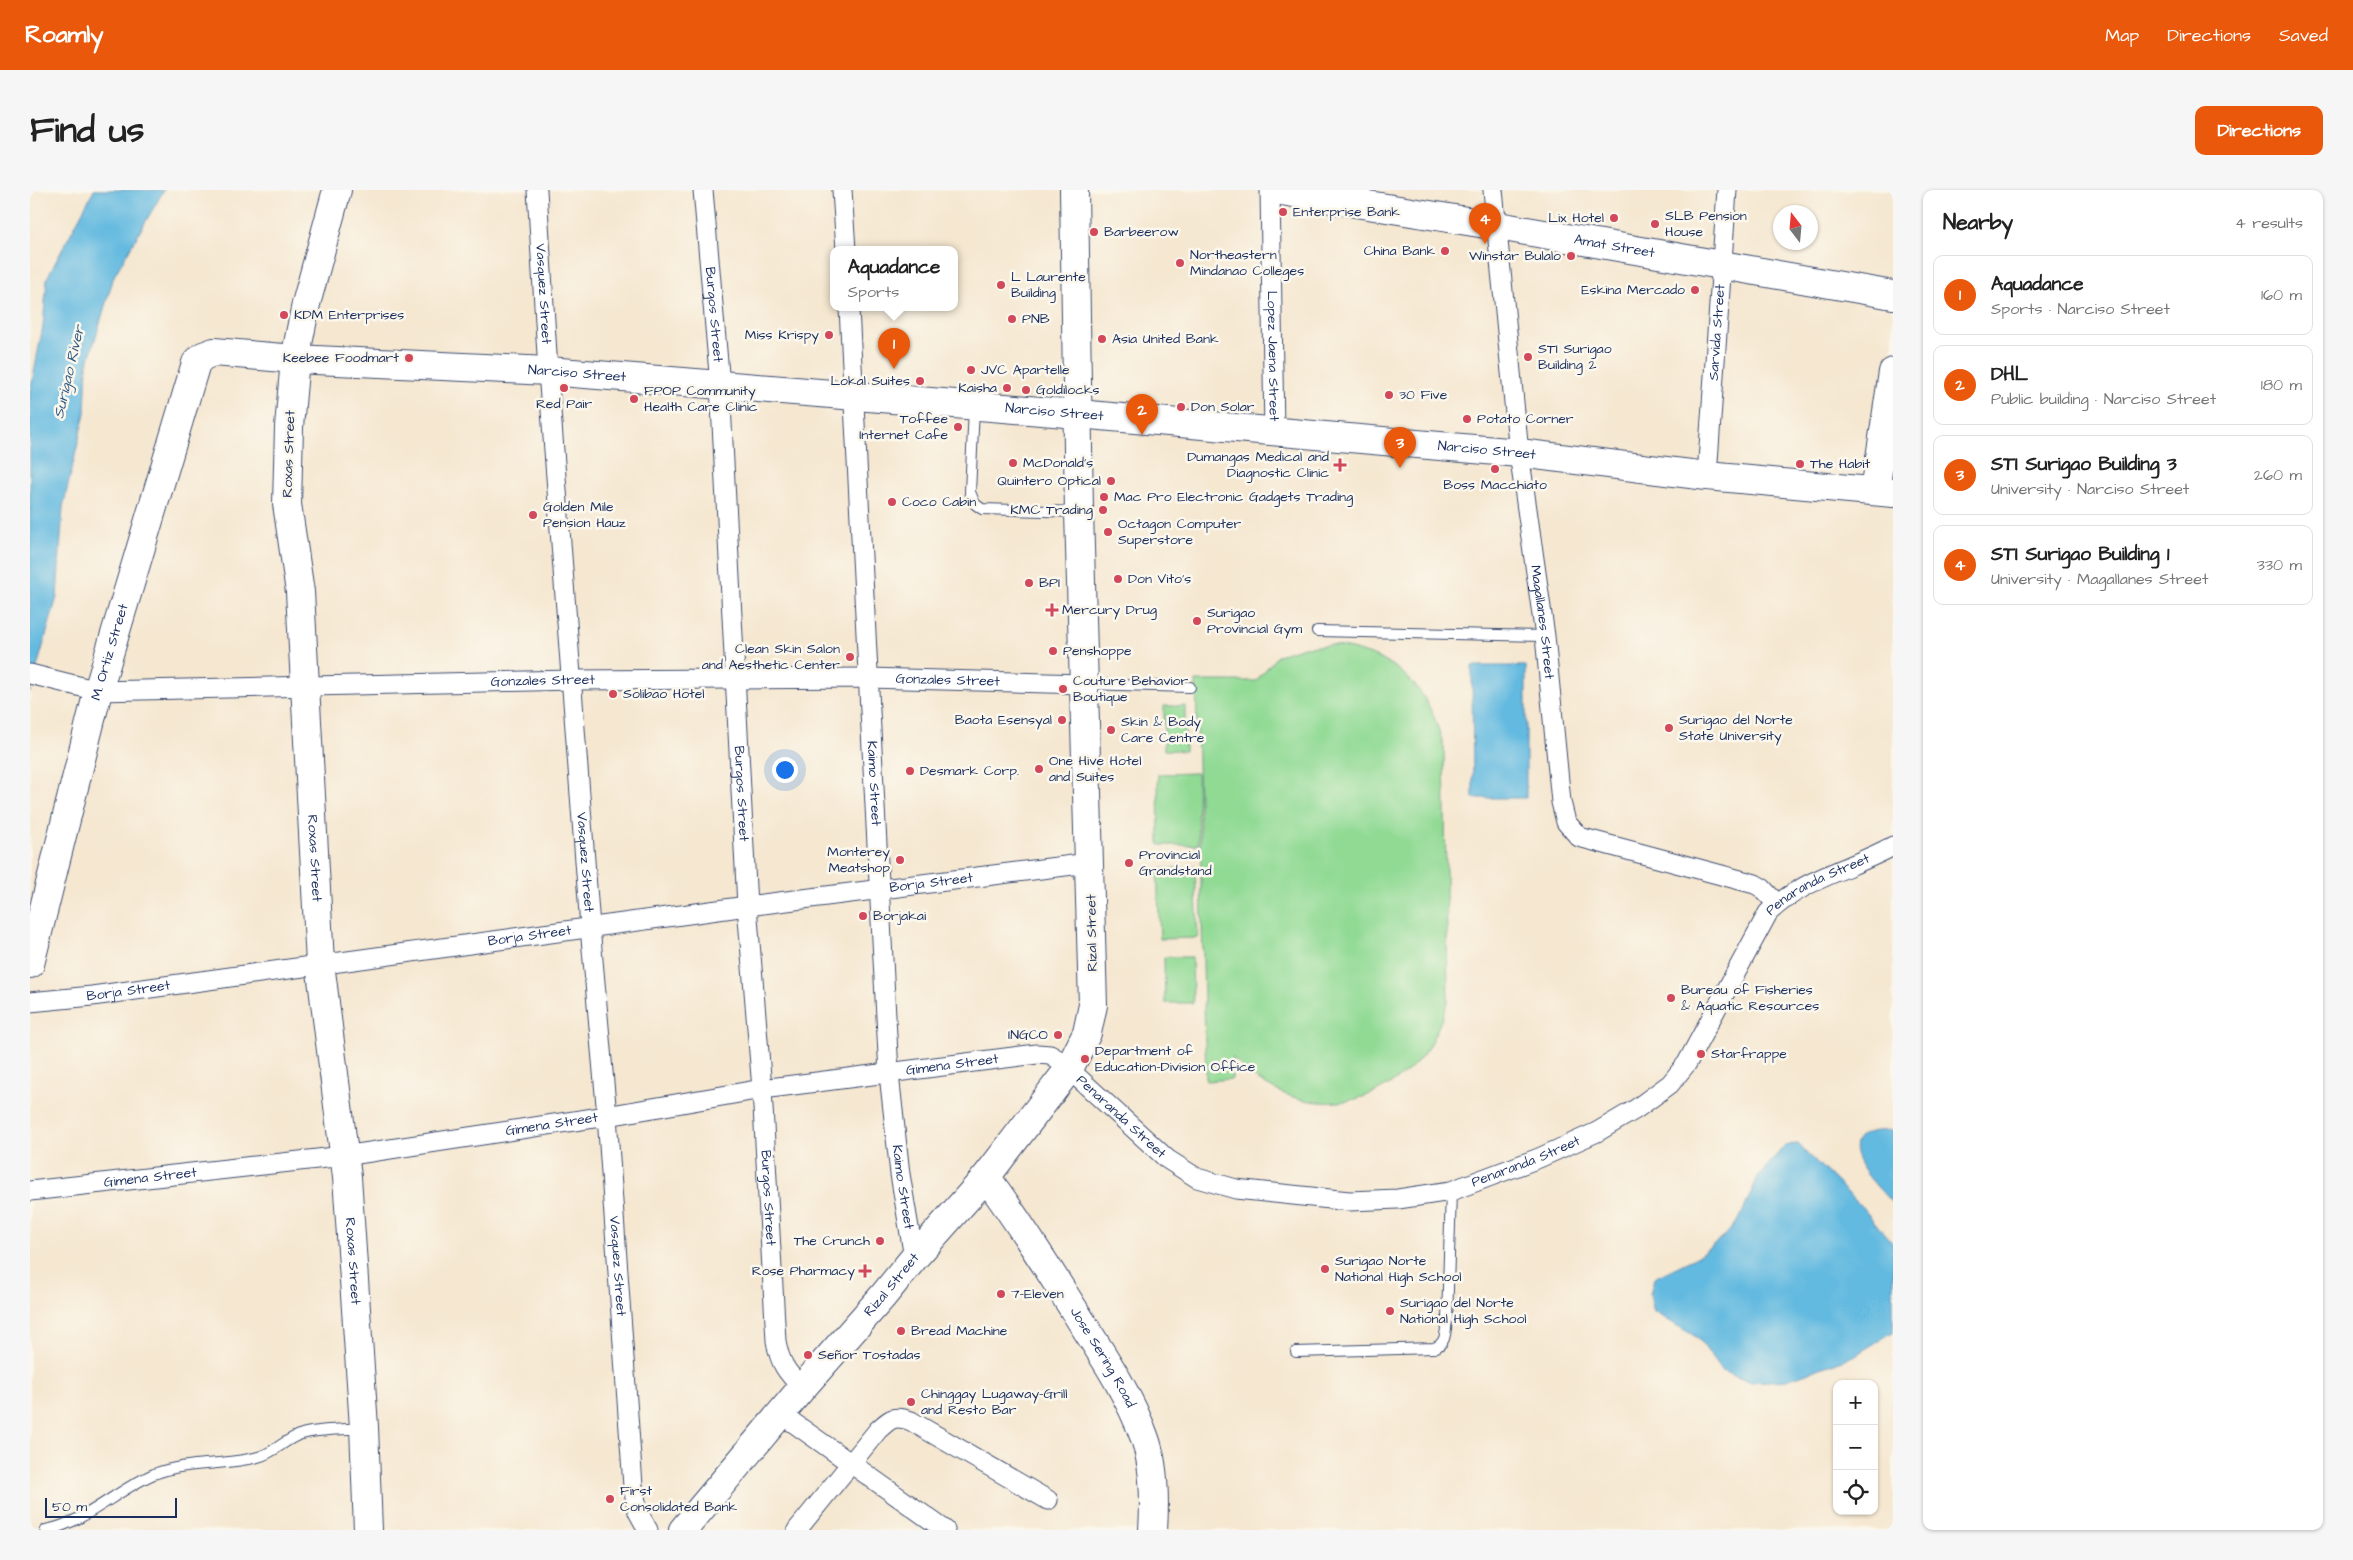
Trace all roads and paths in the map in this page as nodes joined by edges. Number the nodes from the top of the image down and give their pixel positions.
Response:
1 (337, 190) edge
2 (537, 190) edge
3 (703, 190) edge
4 (842, 190) edge
5 (1074, 190) edge
6 (1270, 190) edge
7 (1274, 190) edge
8 (1493, 190) edge
9 (1726, 190) edge
10 (1498, 226) junction
11 (846, 246) edge
12 (1723, 265) junction
13 (1893, 295) edge
14 (849, 311) edge
15 (214, 352) joint
16 (295, 359) junction
17 (548, 371) junction
18 (1893, 372) edge
19 (720, 386) junction
20 (854, 396) junction
21 (974, 407) junction
22 (1078, 414) junction
23 (1274, 432) junction
24 (1519, 453) junction
25 (1708, 476) junction
26 (1884, 492) edge
27 (1079, 512) junction
28 (1316, 631) dead end
29 (1545, 636) junction
30 (32, 675) edge
31 (868, 678) junction
32 (572, 680) junction
33 (735, 680) junction
34 (1084, 684) junction
35 (305, 687) junction
36 (1190, 687) dead end
37 (98, 692) junction
38 (1893, 846) edge
39 (1089, 863) junction
40 (879, 891) junction
41 (1777, 904) junction
42 (747, 906) junction
43 (590, 927) junction
44 (320, 963) junction
45 (30, 964) edge
46 (30, 1002) edge
47 (1069, 1069) junction
48 (889, 1074) junction
49 (762, 1089) junction
50 (607, 1116) junction
51 (344, 1156) junction
52 (986, 1177) junction
53 (30, 1190) edge
54 (1451, 1191) junction
55 (914, 1258) junction
56 (1296, 1352) dead end
57 (802, 1388) junction
58 (781, 1414) junction
59 (364, 1428) junction
60 (850, 1462) junction
61 (1048, 1500) dead end
62 (806, 1527) edge
63 (46, 1530) edge
64 (368, 1530) edge
65 (648, 1530) edge
66 (682, 1530) edge
67 (945, 1530) edge
68 (1153, 1530) edge

1 - 16 street, Roxas Street
2 - 17 street, Vasquez Street
3 - 19 street, Burgos Street
4 - 11 street
5 - 22 street, Rizal Street
6 - 23 street, Lopez Jaena Street
7 - 10 street, Amat Street
8 - 10 street, Magallanes Street
9 - 12 street, Sarvida Street
10 - 12 street, Amat Street
10 - 24 street, Magallanes Street
12 - 13 street, Amat Street
12 - 25 street, Sarvida Street
14 - 20 street, Kaimo Street
15 - 16 street, Narciso Street
15 - 37 street, M. Ortiz Street
16 - 17 street, Narciso Street
16 - 35 street, Roxas Street
17 - 19 street, Narciso Street
17 - 32 street, Vasquez Street
18 - 26 street
19 - 20 street, Narciso Street
19 - 33 street, Burgos Street
20 - 21 street, Narciso Street
20 - 31 street, Kaimo Street
21 - 22 street, Narciso Street
21 - 27 lane
22 - 23 street, Narciso Street
22 - 27 street, Rizal Street
23 - 24 street, Narciso Street
24 - 25 street, Narciso Street
24 - 29 street, Magallanes Street
25 - 26 street, Narciso Street
27 - 34 street, Rizal Street
28 - 29 lane
29 - 41 street, Magallanes Street
30 - 37 street, Gonzales Street
31 - 33 street, Gonzales Street
31 - 34 street, Gonzales Street
31 - 40 street, Kaimo Street
32 - 33 street, Gonzales Street
32 - 35 street, Gonzales Street
32 - 43 street, Vasquez Street
33 - 42 street, Burgos Street
34 - 36 lane
34 - 39 street, Rizal Street
35 - 37 street, Gonzales Street
35 - 44 street, Roxas Street
37 - 45 street, M. Ortiz Street
38 - 41 street, Penaranda Street
39 - 40 street, Borja Street
39 - 47 street, Rizal Street
40 - 42 street, Borja Street
40 - 48 street, Kaimo Street
41 - 54 street, Penaranda Street
42 - 43 street, Borja Street
42 - 49 street, Burgos Street
43 - 44 street, Borja Street
43 - 50 street, Vasquez Street
44 - 46 street, Borja Street
44 - 51 street, Roxas Street
47 - 48 street, Gimena Street
47 - 52 street, Rizal Street
47 - 54 street, Penaranda Street
48 - 49 street, Gimena Street
48 - 55 street, Kaimo Street
49 - 50 street, Gimena Street
49 - 57 street, Burgos Street
50 - 51 street, Gimena Street
50 - 65 street, Vasquez Street
51 - 53 street, Gimena Street
51 - 59 street, Roxas Street
52 - 55 street, Rizal Street
52 - 68 street, Jose Sering Road
54 - 56 lane
55 - 57 street, Rizal Street
57 - 58 street, Rizal Street
58 - 60 street
58 - 66 street, Rizal Street
59 - 63 lane
59 - 64 street, Roxas Street
60 - 61 street
60 - 62 street
60 - 67 street

